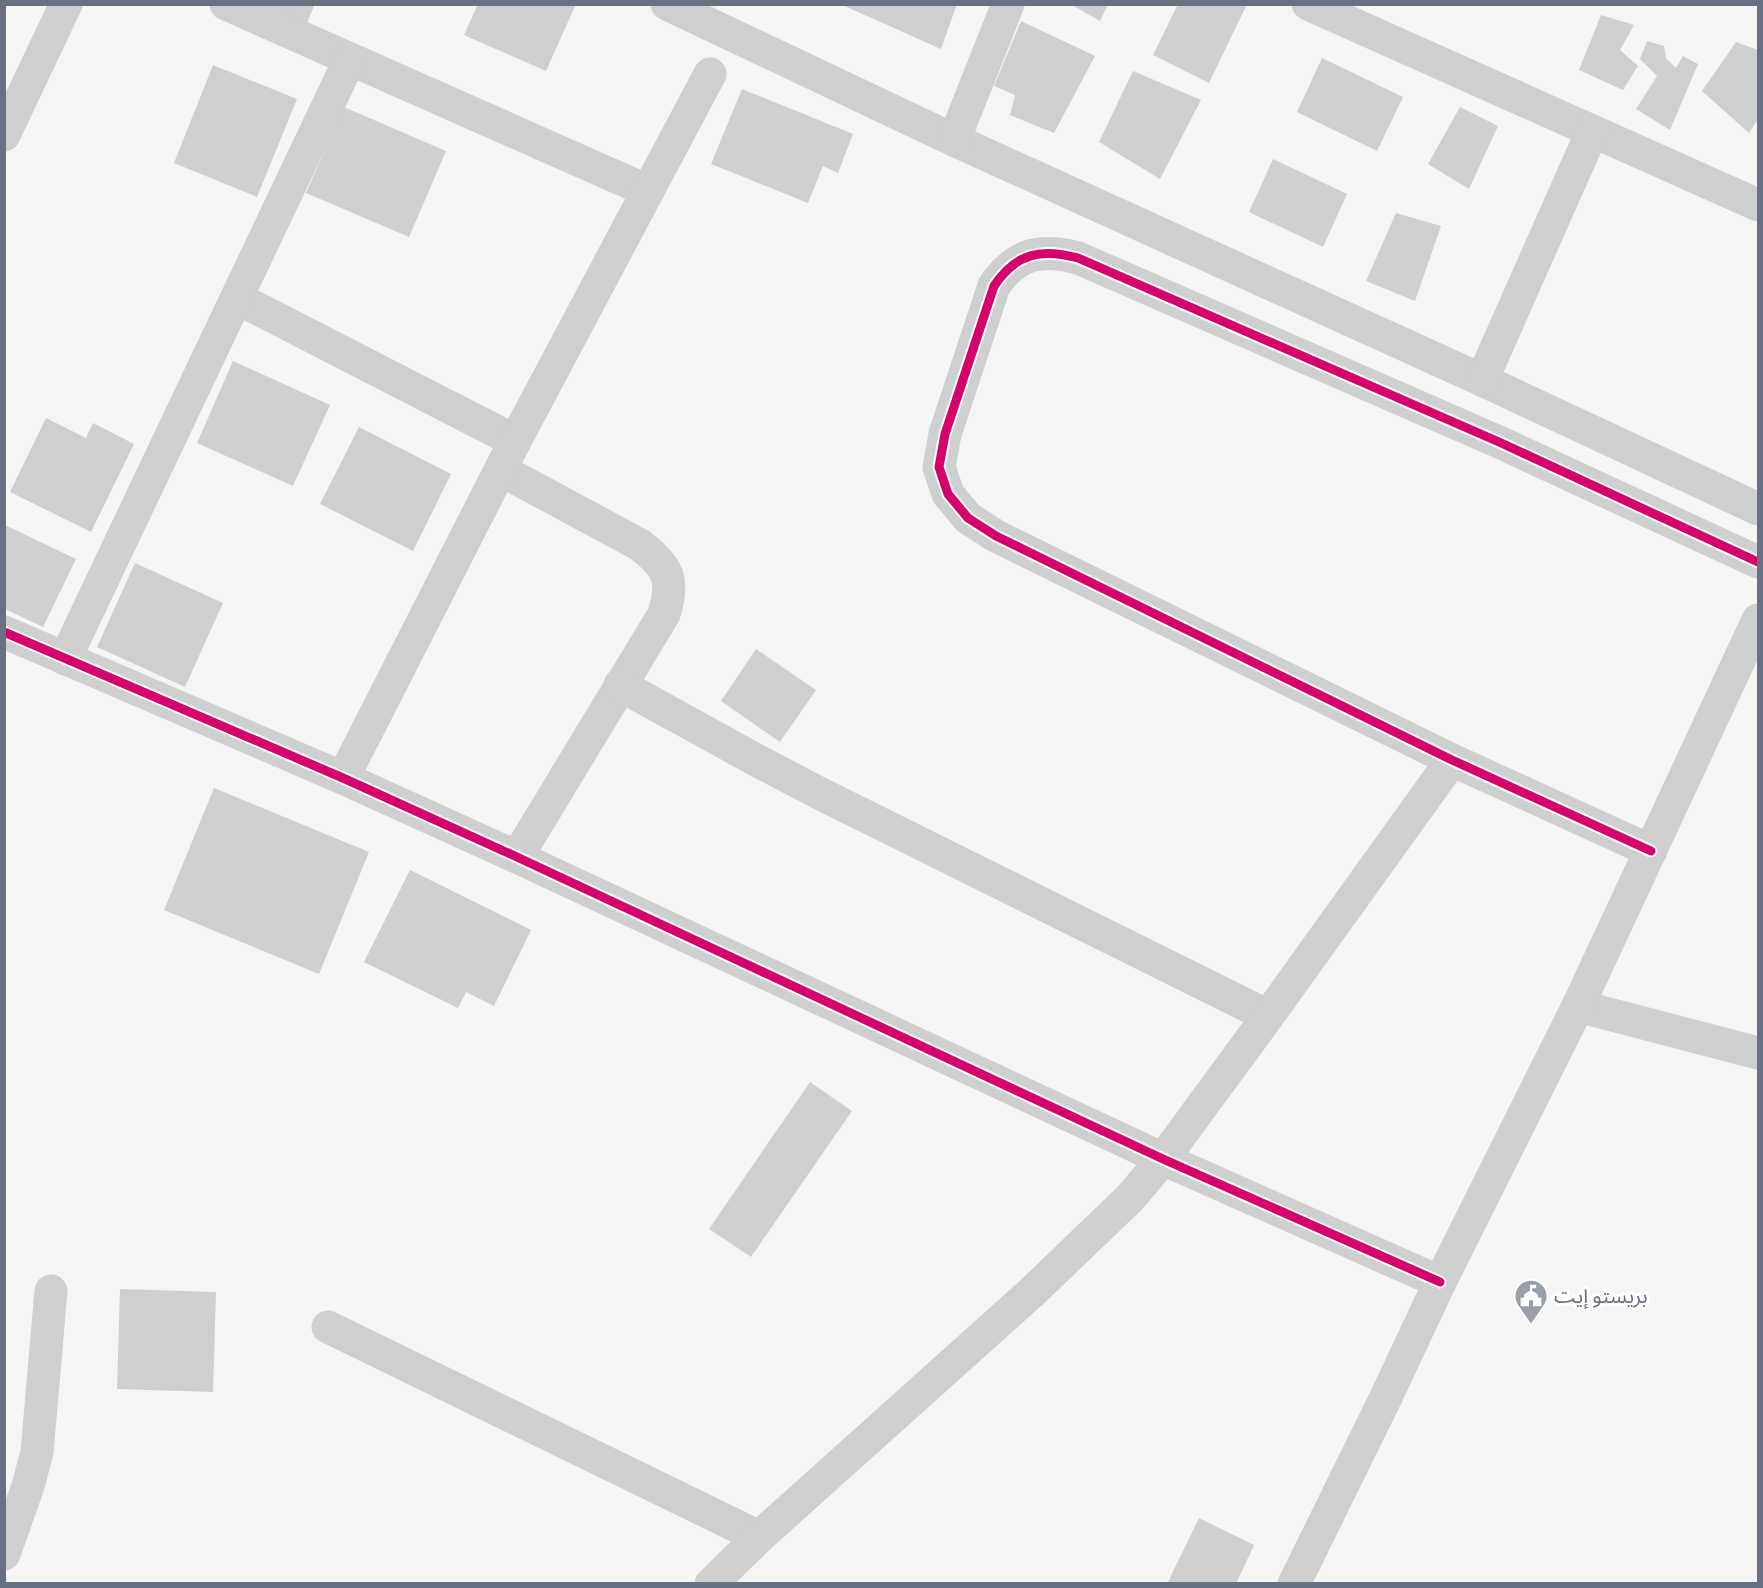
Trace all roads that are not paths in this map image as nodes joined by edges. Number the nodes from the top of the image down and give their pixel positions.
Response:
1 (66, 4) edge
2 (226, 4) edge
3 (667, 4) edge
4 (1008, 4) edge
5 (1308, 4) edge
6 (350, 59) junction
7 (710, 74) dead end
8 (1592, 132) junction
9 (4, 135) edge
10 (954, 140) junction
11 (648, 191) junction
12 (1758, 205) edge
13 (237, 298) junction
14 (1482, 380) junction
15 (1517, 397) junction
16 (515, 441) junction
17 (1499, 442) junction
18 (501, 470) junction
19 (1758, 509) edge
20 (1758, 562) edge
21 (1758, 620) edge
22 (4, 632) edge
23 (65, 659) junction
24 (620, 685) junction
25 (1452, 760) junction
26 (343, 778) junction
27 (1651, 850) junction
28 (517, 857) junction
29 (1578, 1006) junction
30 (1268, 1016) junction
31 (1758, 1053) edge
32 (1163, 1159) junction
33 (1440, 1281) junction
34 (51, 1291) dead end
35 (328, 1327) dead end
36 (759, 1537) junction
37 (4, 1554) edge
38 (711, 1584) edge
39 (1294, 1584) edge

1 - 9 street
2 - 6 street
3 - 10 street
4 - 10 street
5 - 8 street
6 - 11 street
6 - 13 street
7 - 11 street
8 - 12 street
8 - 14 street
10 - 14 street
11 - 16 street
13 - 16 street
13 - 23 street
14 - 15 street
15 - 17 street
15 - 19 street
16 - 18 street
17 - 20 street
17 - 25 street
18 - 24 street
18 - 26 street
21 - 27 street
22 - 23 street
23 - 26 street
24 - 28 street
24 - 30 street
25 - 27 street
25 - 30 street
26 - 28 street
27 - 29 street
28 - 32 street
29 - 31 street
29 - 33 street
30 - 32 street
32 - 33 street
32 - 36 street
33 - 39 street
34 - 37 street
35 - 36 street
36 - 38 street

